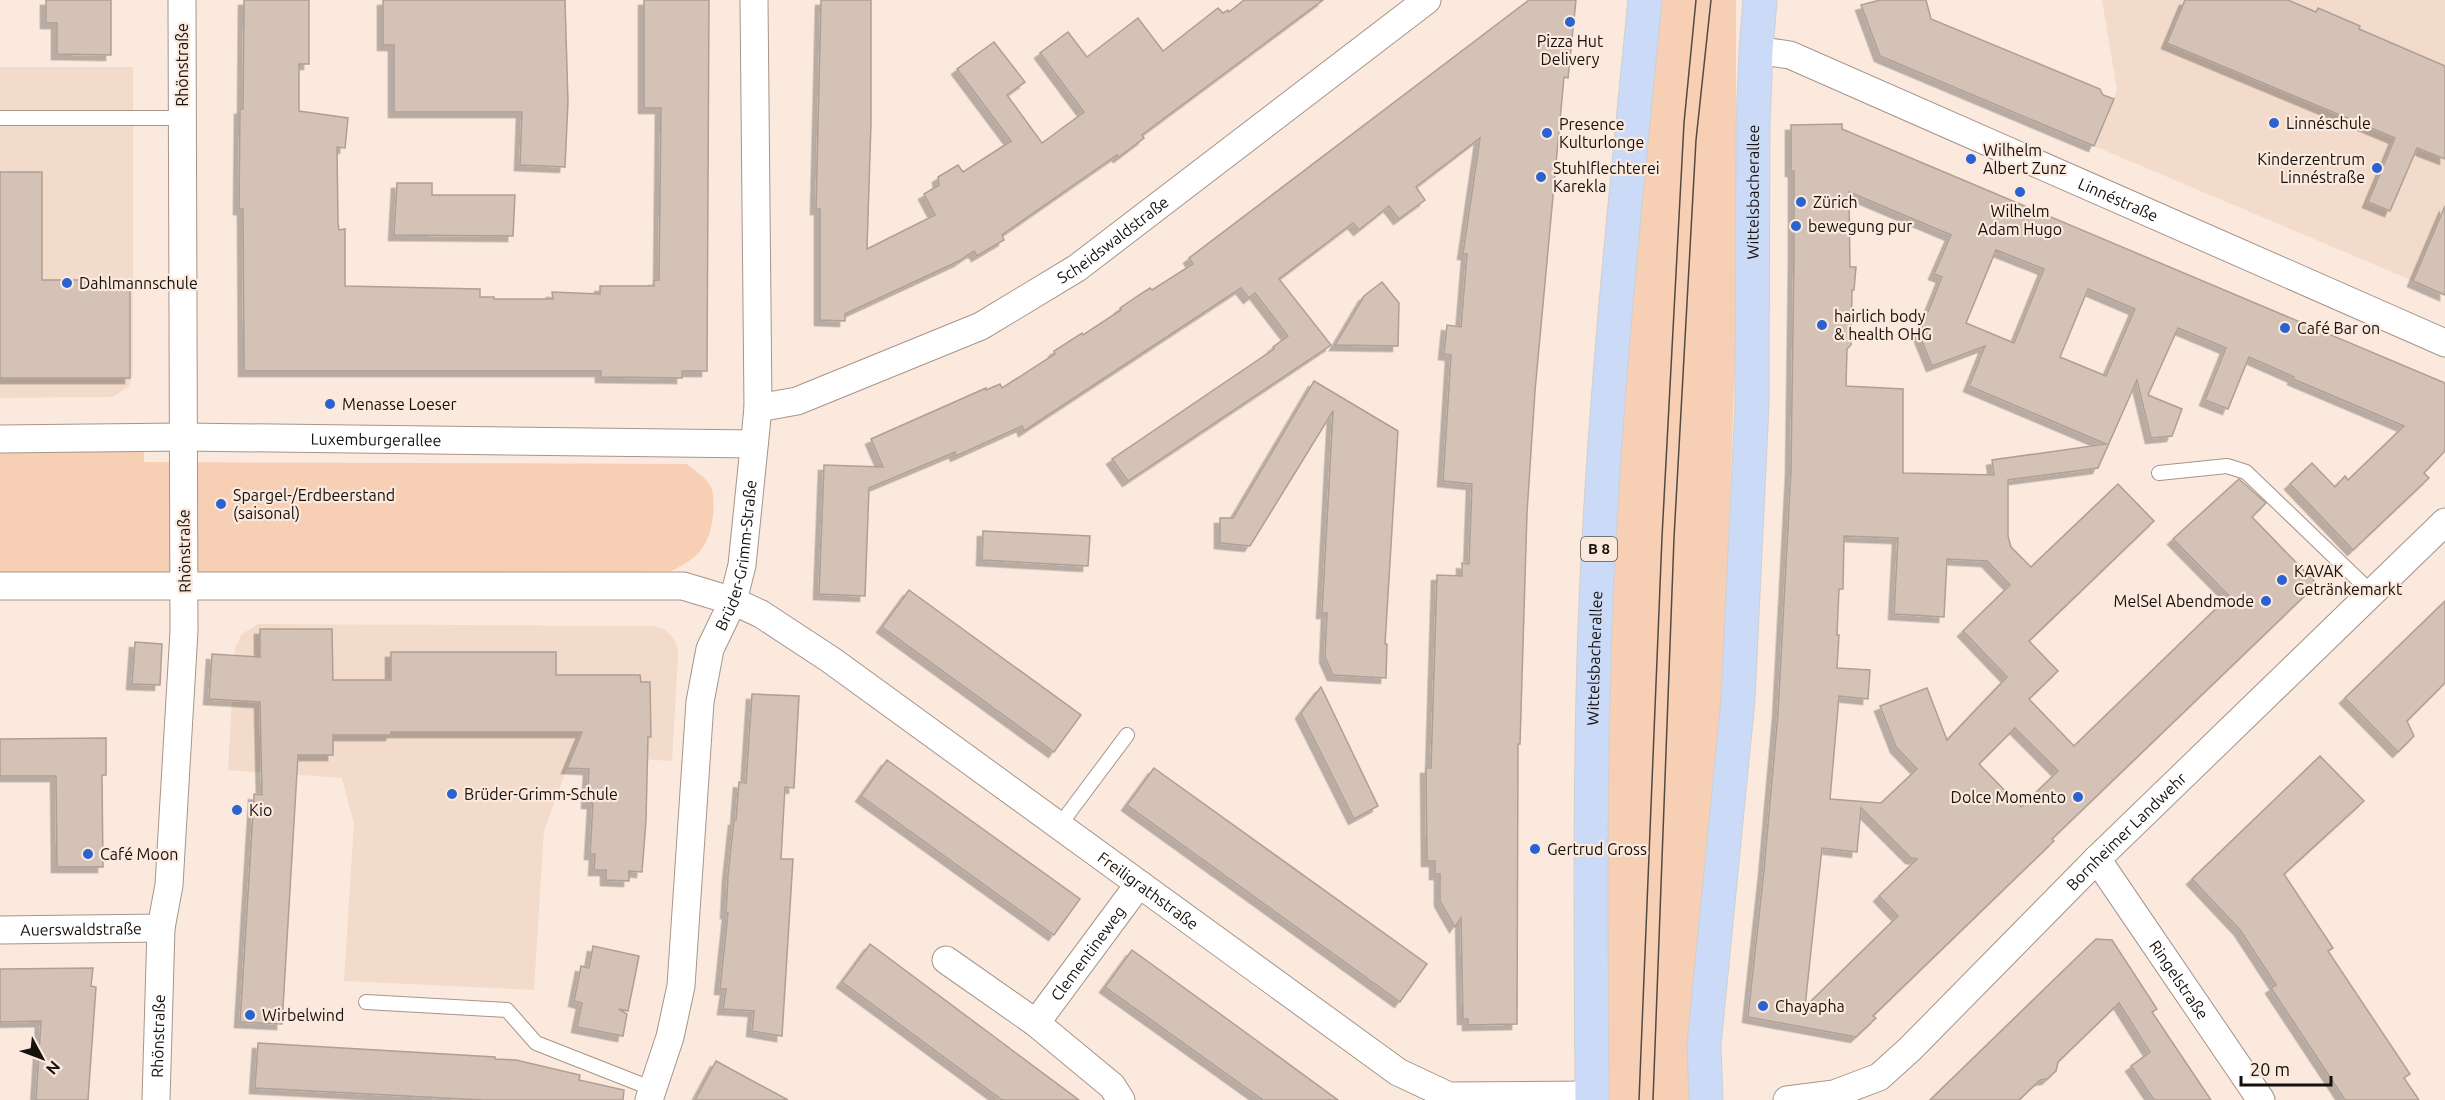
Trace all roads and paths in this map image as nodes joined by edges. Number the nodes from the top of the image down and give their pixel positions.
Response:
1 (182, 0) edge
2 (754, 0) edge
3 (1427, 0) edge
4 (1646, 0) edge
5 (1760, 0) edge
6 (1756, 50) junction
7 (0, 118) edge
8 (182, 118) junction
9 (2445, 343) edge
10 (758, 408) junction
11 (183, 437) junction
12 (0, 439) edge
13 (754, 444) junction
14 (2159, 473) dead end
15 (2445, 522) edge
16 (0, 586) edge
17 (184, 588) junction
18 (2372, 593) junction
19 (733, 601) junction
20 (1127, 735) dead end
21 (1059, 826) junction
22 (2097, 858) junction
23 (1139, 884) junction
24 (161, 928) junction
25 (0, 930) edge
26 (946, 960) dead end
27 (366, 1002) dead end
28 (1036, 1023) junction
29 (651, 1094) edge
30 (1592, 1097) edge
31 (156, 1100) edge
32 (1121, 1100) edge
33 (1706, 1100) edge
34 (1787, 1100) edge
35 (2261, 1100) edge

1 - 8 street, Rhönstraße
2 - 10 street, Brüder-Grimm-Straße
3 - 10 street, Scheidswaldstraße
4 - 30 main road, Wittelsbacherallee / B 8
5 - 6 main road, Wittelsbacherallee
6 - 9 street, Linnéstraße
6 - 33 main road, Wittelsbacherallee
7 - 8 lane
8 - 11 street, Rhönstraße
10 - 13 street, Brüder-Grimm-Straße
11 - 12 street, Luxemburgerallee
11 - 13 street, Luxemburgerallee
11 - 17 street, Rhönstraße
13 - 19 street, Brüder-Grimm-Straße
14 - 18 lane
15 - 18 street, Bornheimer Landwehr
16 - 17 street
17 - 19 street
17 - 24 street, Rhönstraße
18 - 22 street, Bornheimer Landwehr
19 - 21 street, Freiligrathstraße
19 - 29 street, Brüder-Grimm-Straße
20 - 21 lane
21 - 23 street, Freiligrathstraße
22 - 34 street, Bornheimer Landwehr
22 - 35 street, Ringelstraße
23 - 28 street, Clementineweg
23 - 30 street, Freiligrathstraße
24 - 25 street, Auerswaldstraße
24 - 31 street, Rhönstraße
26 - 28 street
27 - 29 lane
28 - 32 street

